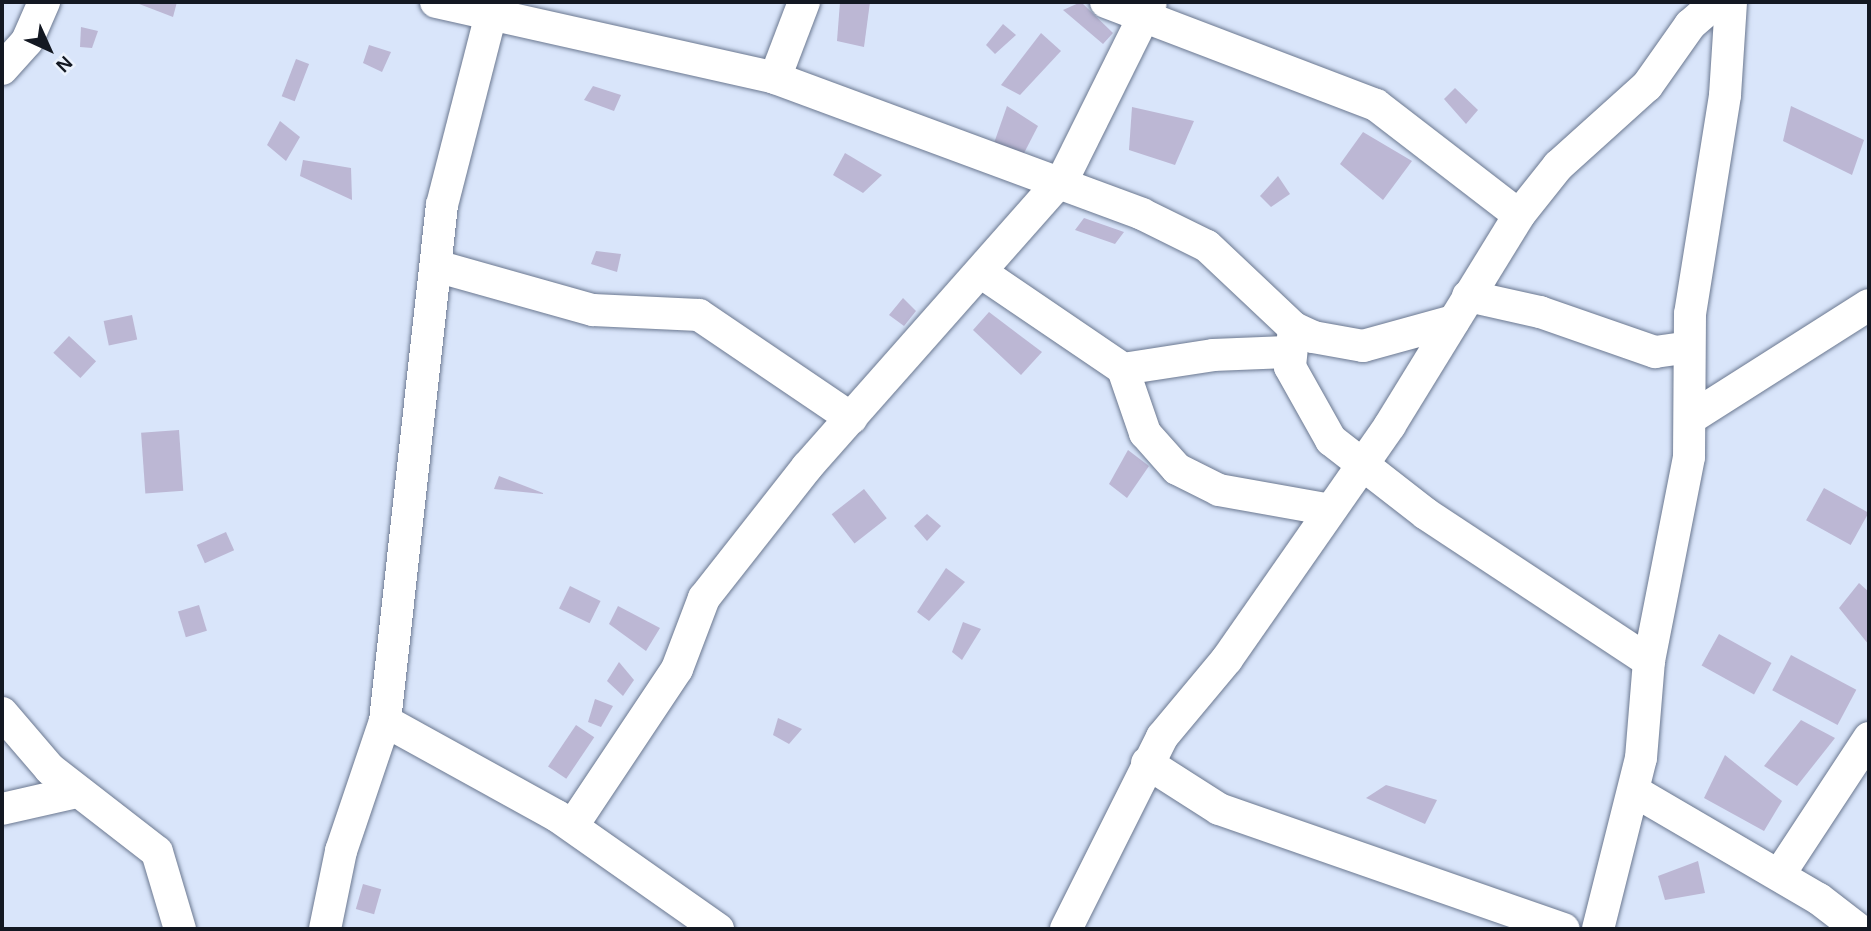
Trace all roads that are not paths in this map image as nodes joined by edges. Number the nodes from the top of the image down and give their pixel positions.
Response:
1 (44, 2) edge
2 (436, 2) edge
3 (804, 2) edge
4 (1106, 2) edge
5 (1716, 2) edge
6 (1731, 2) edge
7 (492, 9) edge
8 (1147, 10) edge
9 (2, 69) edge
10 (775, 78) junction
11 (1057, 186) junction
12 (1519, 215) junction
13 (436, 266) junction
14 (982, 273) junction
15 (1869, 305) edge
16 (1461, 309) junction
17 (1290, 340) junction
18 (1689, 347) junction
19 (1123, 369) junction
20 (1694, 416) junction
21 (851, 418) junction
22 (1360, 463) junction
23 (1326, 509) junction
24 (1649, 661) junction
25 (2, 713) edge
26 (385, 720) junction
27 (1869, 738) edge
28 (1147, 763) junction
29 (1634, 791) junction
30 (76, 792) junction
31 (2, 809) edge
32 (573, 825) junction
33 (1779, 875) junction
34 (180, 929) edge
35 (324, 929) edge
36 (718, 929) edge
37 (1066, 929) edge
38 (1564, 929) edge
39 (1598, 929) edge
40 (1858, 929) edge

1 - 9 street
2 - 7 street
3 - 10 street
4 - 8 street
5 - 12 street
6 - 18 street
7 - 10 street
7 - 13 street
8 - 11 street
8 - 12 street
10 - 11 street
11 - 14 street
11 - 17 street
12 - 16 street
13 - 21 street
13 - 26 street
14 - 19 street
14 - 21 street
15 - 20 street
16 - 17 street
16 - 18 street
16 - 22 street
17 - 19 street
17 - 22 street
18 - 20 street
19 - 23 street
20 - 24 street
21 - 32 street
22 - 23 street
22 - 24 street
23 - 28 street
24 - 29 street
25 - 30 street
26 - 32 street
26 - 35 street
27 - 33 street
28 - 37 street
28 - 38 street
29 - 33 street
29 - 39 street
30 - 31 street
30 - 34 street
32 - 36 street
33 - 40 street

